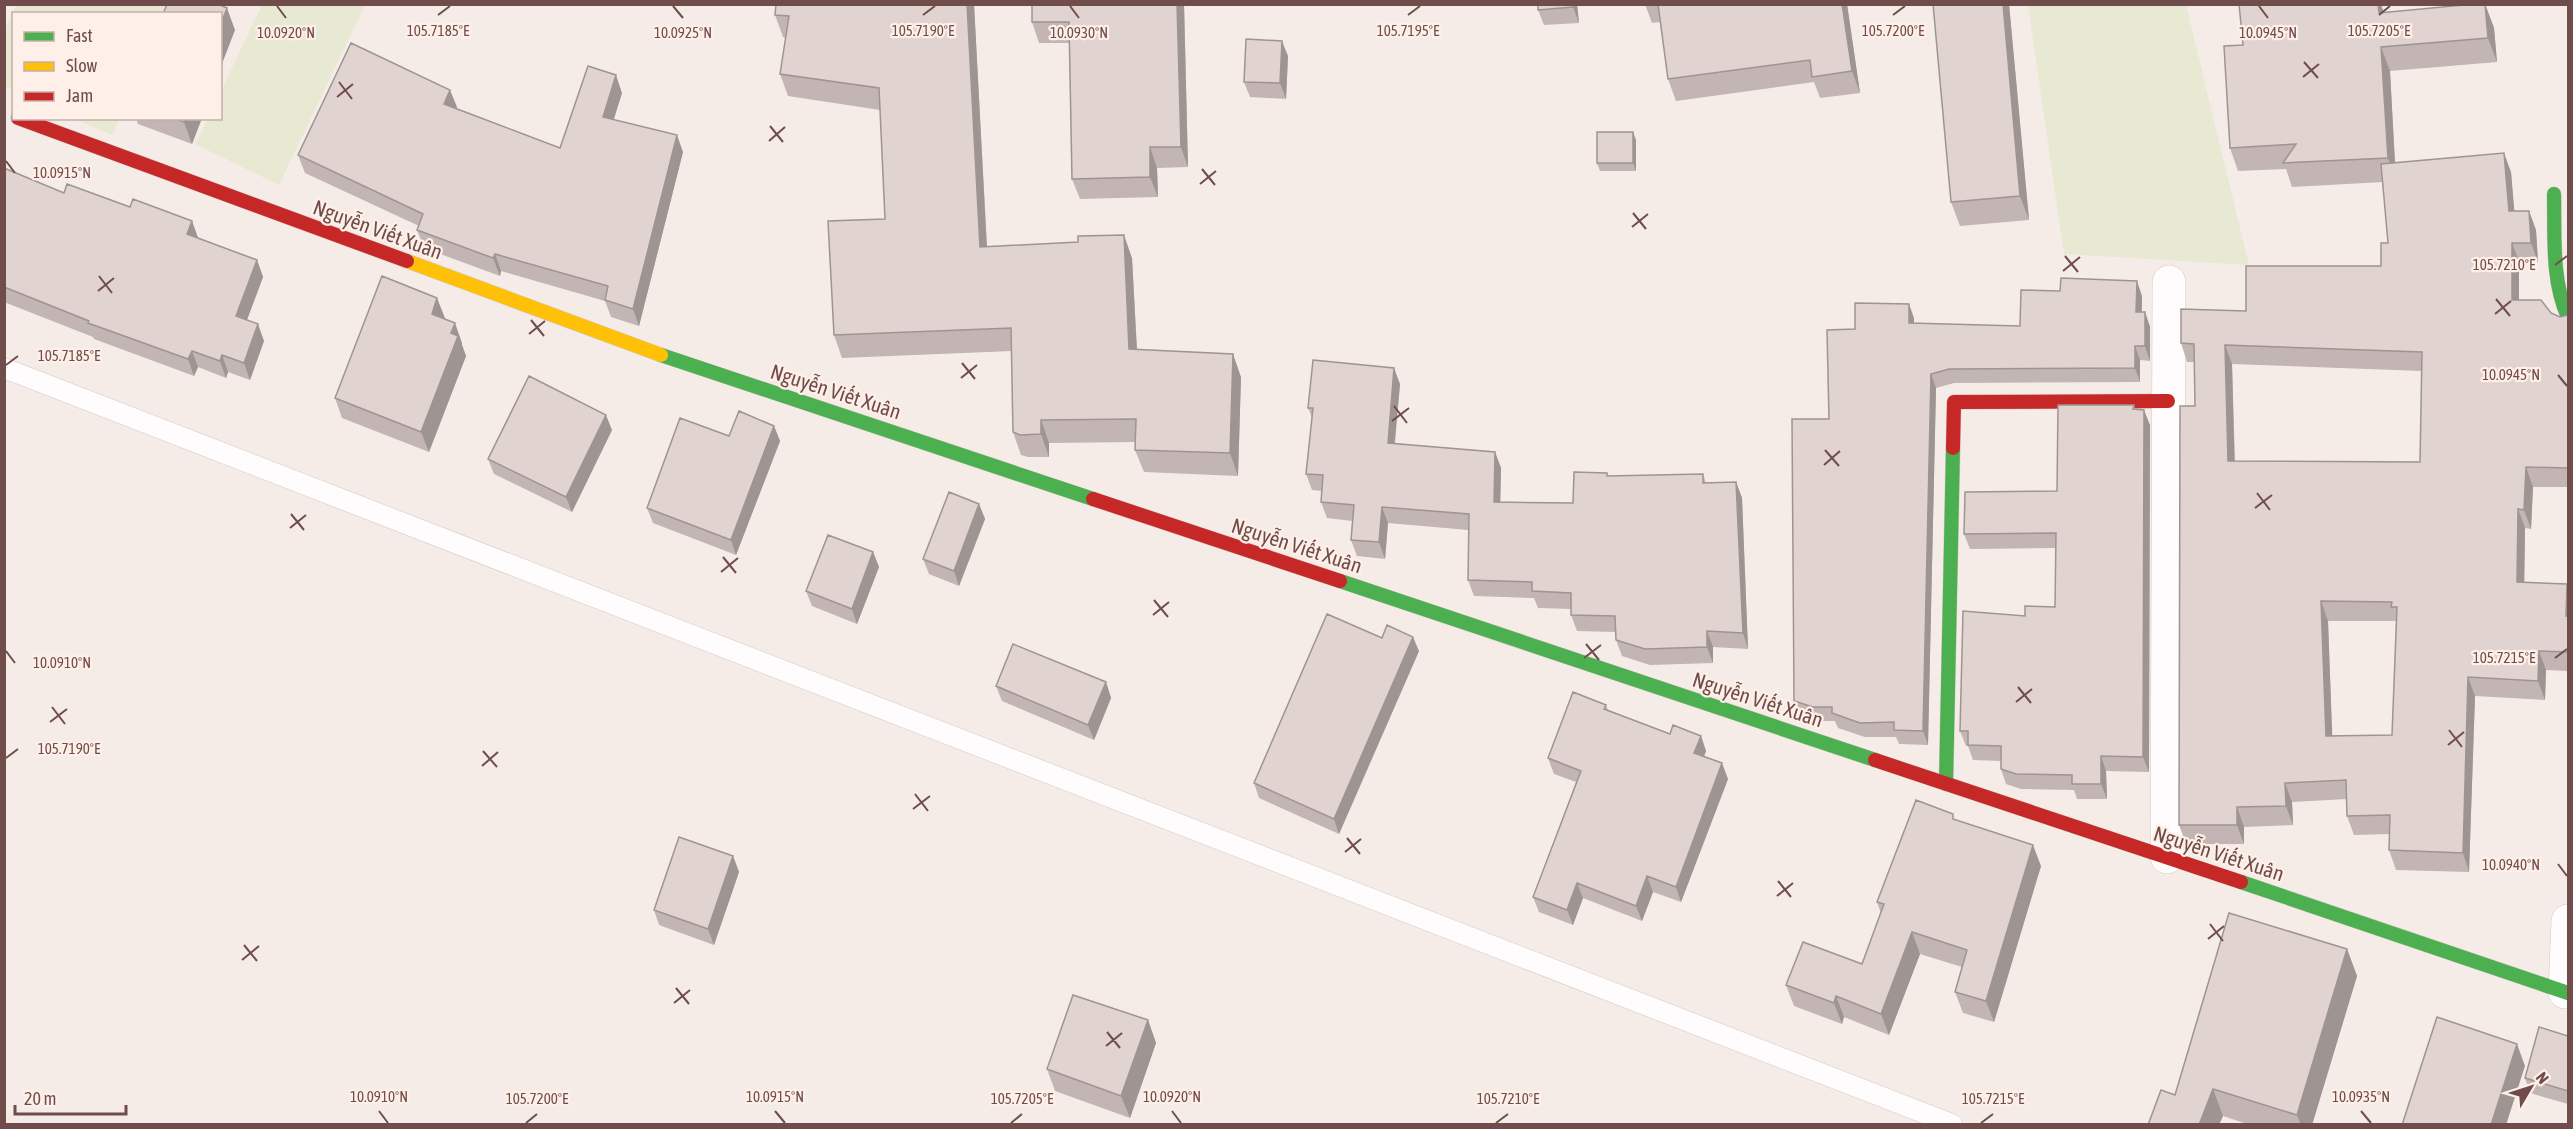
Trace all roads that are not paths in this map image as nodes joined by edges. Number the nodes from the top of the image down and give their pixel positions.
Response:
1 (23, 120) edge
2 (2553, 194) dead end
3 (2169, 282) dead end
4 (2568, 317) edge
5 (4, 368) edge
6 (2168, 401) junction
7 (1946, 784) junction
8 (2167, 857) junction
9 (2568, 921) edge
10 (2567, 993) edge
11 (1952, 1125) edge

1 - 7 street, Nguyễn Viết Xuân
2 - 4 street
3 - 6 street
5 - 11 lane
6 - 7 street
6 - 8 street
7 - 8 street, Nguyễn Viết Xuân
8 - 10 street, Nguyễn Viết Xuân
9 - 10 street

